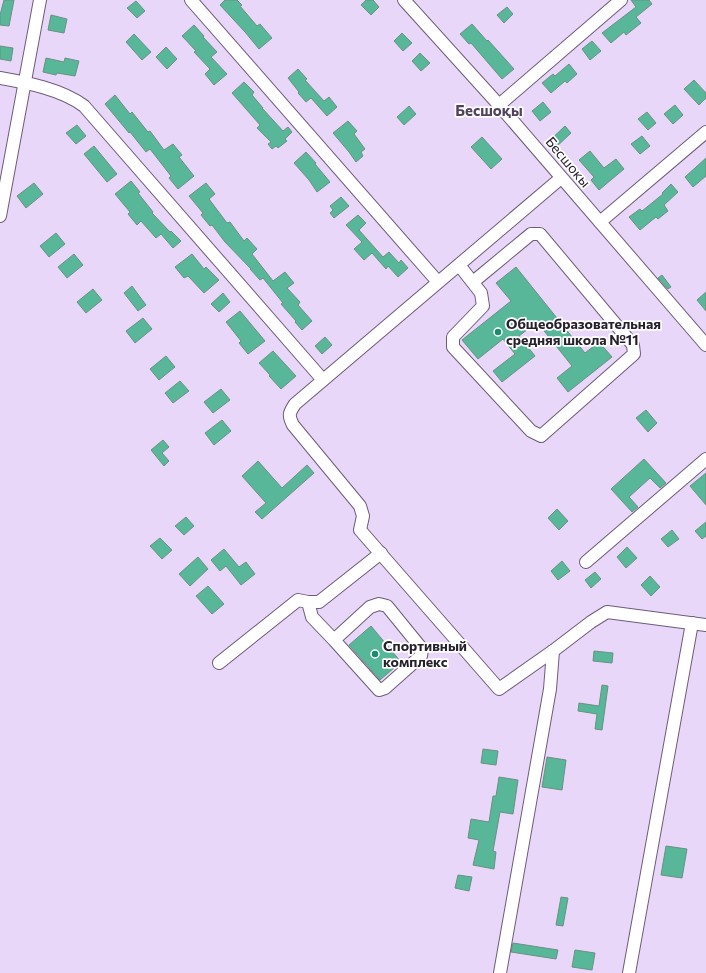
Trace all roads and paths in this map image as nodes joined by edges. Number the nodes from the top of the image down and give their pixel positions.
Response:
1 (40, 0) edge
2 (191, 0) edge
3 (404, 0) edge
4 (617, 1) edge
5 (0, 78) edge
6 (25, 83) junction
7 (499, 105) junction
8 (706, 132) edge
9 (562, 178) junction
10 (0, 216) edge
11 (600, 222) junction
12 (459, 265) junction
13 (438, 282) junction
14 (473, 282) junction
15 (704, 340) edge
16 (323, 380) junction
17 (706, 459) edge
18 (381, 553) junction
19 (586, 562) dead end
20 (308, 602) junction
21 (692, 623) junction
22 (706, 625) edge
23 (334, 640) junction
24 (552, 651) junction
25 (219, 663) dead end
26 (500, 973) edge
27 (628, 973) edge

1 - 6 street
2 - 13 street
3 - 7 street, Бесшокы
4 - 7 street
5 - 6 street
6 - 10 street
6 - 16 street
7 - 9 street, Бесшокы
8 - 11 street
9 - 11 street, Бесшокы
9 - 12 street
11 - 15 street, Бесшокы
12 - 13 street
12 - 14 street
13 - 16 street
14 - 14 street
16 - 18 street
17 - 19 street
18 - 20 street
18 - 24 street
20 - 23 street
20 - 25 street
21 - 22 street
21 - 24 street
21 - 27 street
23 - 23 street
24 - 26 street

